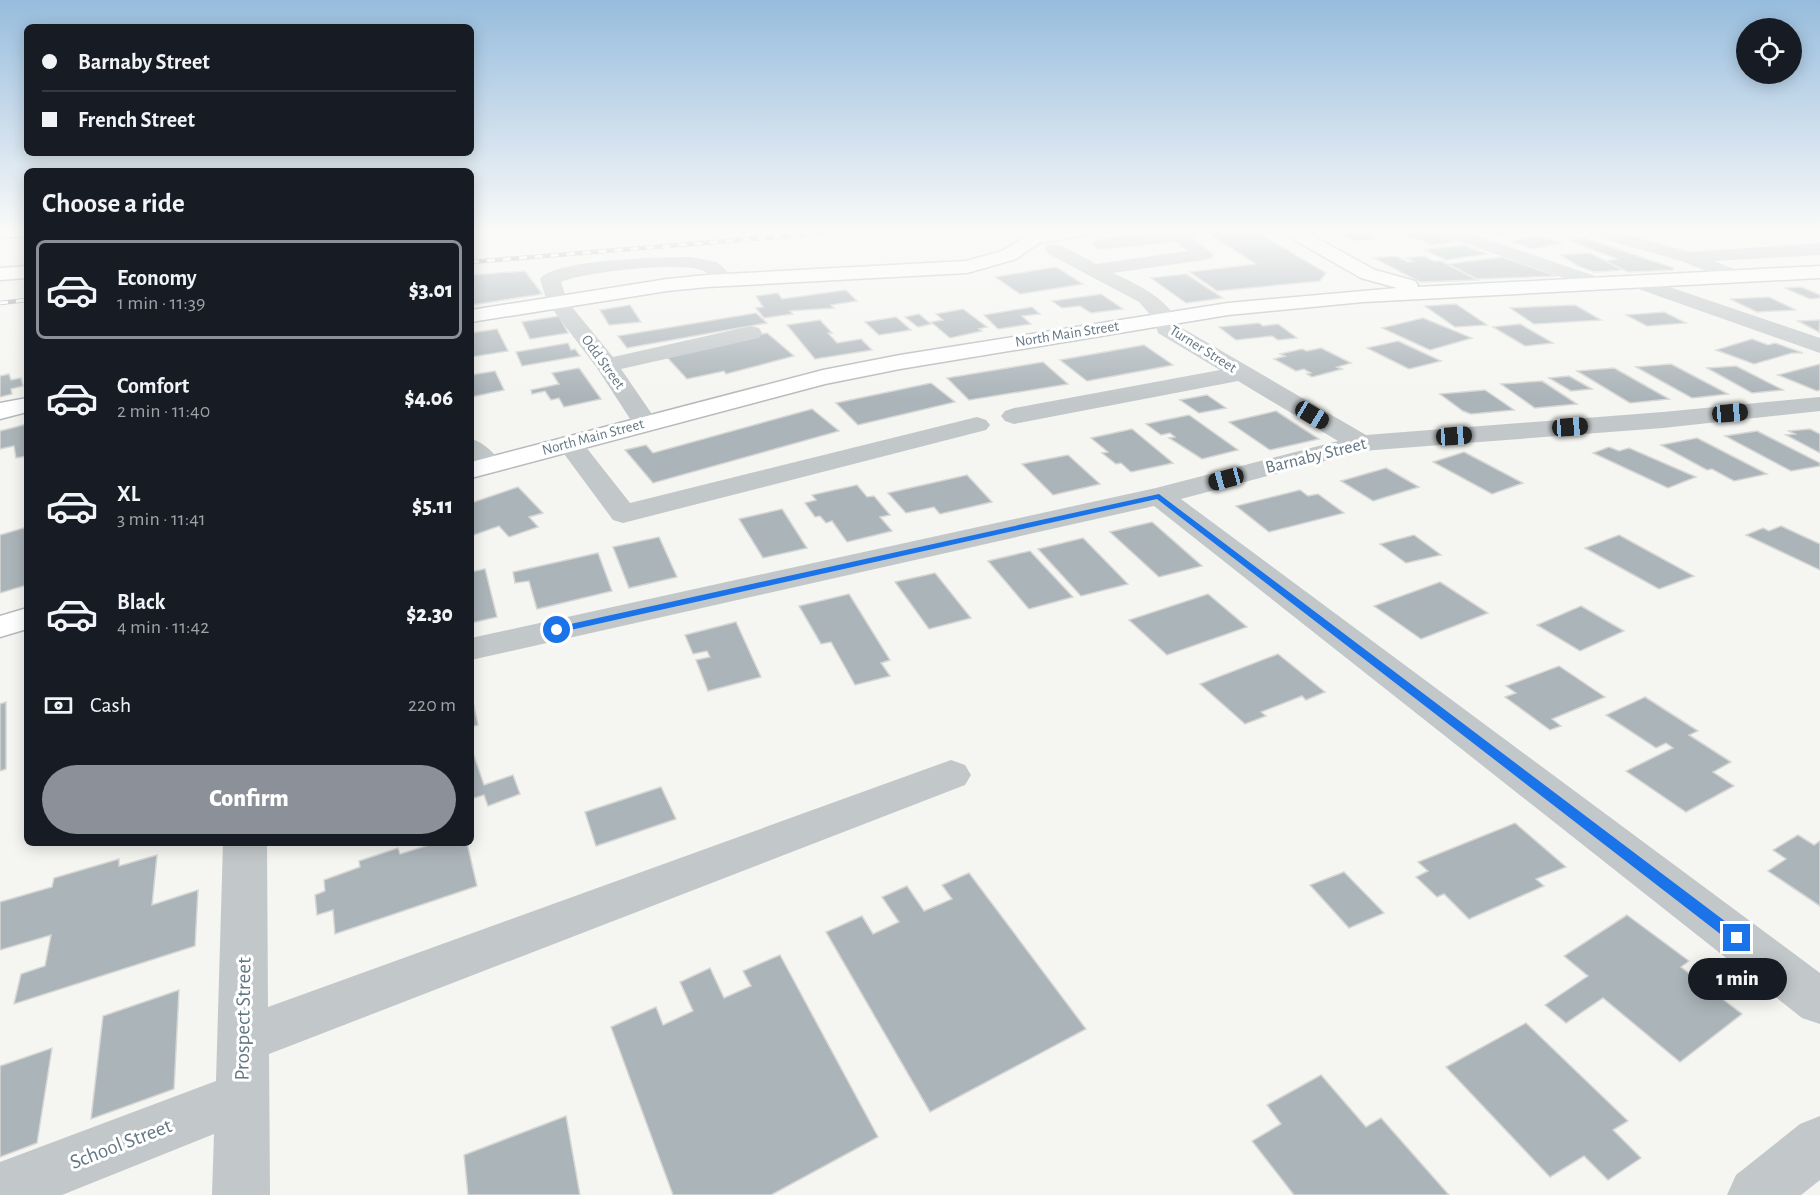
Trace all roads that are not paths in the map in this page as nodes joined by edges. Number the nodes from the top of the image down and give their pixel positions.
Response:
1 (553, 287) edge
2 (656, 287) edge
3 (1125, 287) edge
4 (1357, 287) edge
5 (1383, 287) edge
6 (1543, 287) edge
7 (1651, 287) edge
8 (557, 302) junction
9 (474, 316) edge
10 (1165, 318) junction
11 (751, 333) dead end
12 (1820, 346) edge
13 (607, 365) junction
14 (1241, 373) junction
15 (1820, 404) edge
16 (24, 406) edge
17 (0, 411) edge
18 (1014, 416) dead end
19 (645, 423) junction
20 (977, 425) dead end
21 (569, 443) junction
22 (1361, 443) junction
23 (477, 461) edge
24 (1159, 496) junction
25 (24, 619) edge
26 (0, 627) edge
27 (474, 648) edge
28 (951, 775) dead end
29 (245, 846) edge
30 (1820, 1002) edge
31 (243, 1040) junction
32 (242, 1097) junction
33 (1820, 1144) edge
34 (0, 1191) edge
35 (241, 1195) edge
36 (1756, 1195) edge

1 - 8 street
2 - 8 main road
3 - 10 street, Turner Street
4 - 10 main road, North Main Street
5 - 6 main road, North Main Street
7 - 12 street
8 - 9 main road
8 - 13 street, Odd Street
10 - 14 street, Turner Street
10 - 19 main road, North Main Street
11 - 13 street
13 - 19 street, Odd Street
14 - 18 street
14 - 22 street, Turner Street
15 - 22 street, Barnaby Street
16 - 17 main road
19 - 21 main road, North Main Street
20 - 21 street
21 - 23 main road, North Main Street
22 - 24 street, Barnaby Street
24 - 27 street, Barnaby Street
24 - 30 street
25 - 26 main road
28 - 31 street
29 - 31 street, Prospect Street
31 - 32 street, Prospect Street
32 - 34 street, School Street
32 - 35 street, Prospect Street
33 - 36 street

